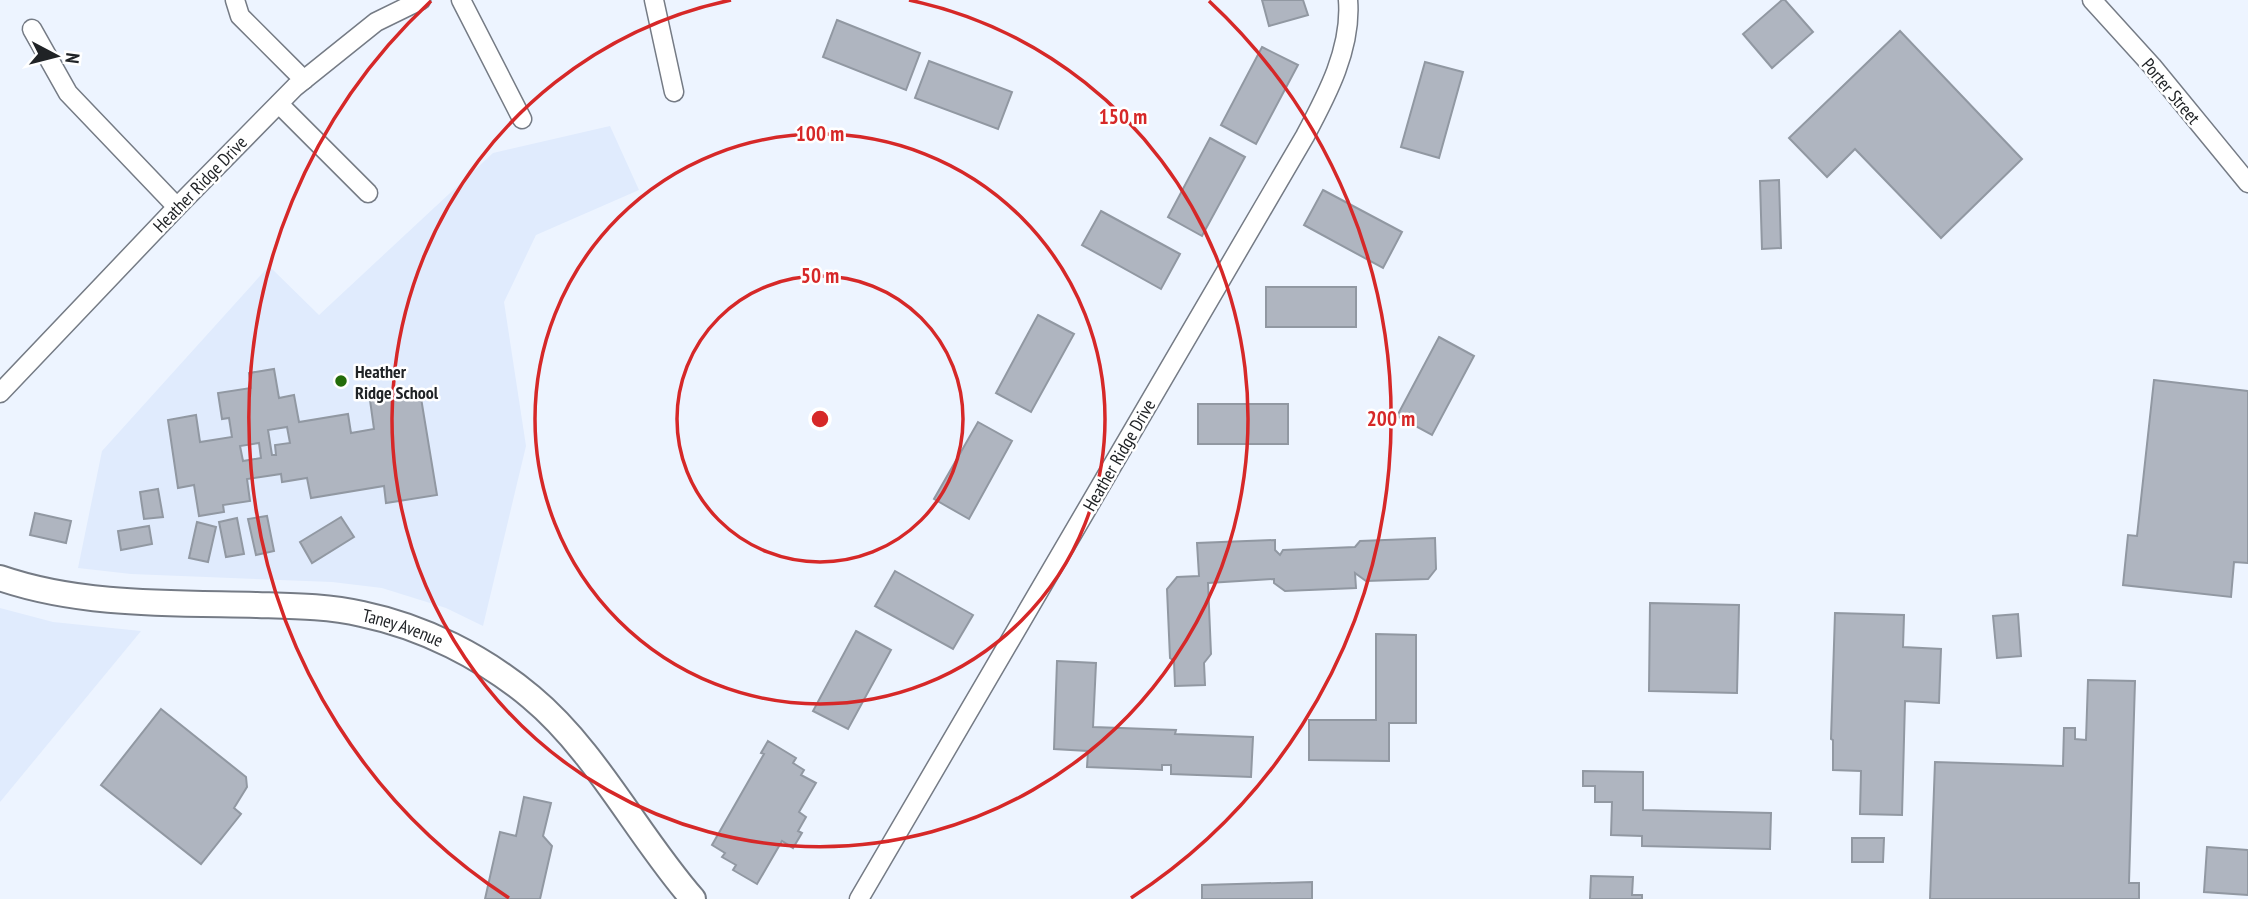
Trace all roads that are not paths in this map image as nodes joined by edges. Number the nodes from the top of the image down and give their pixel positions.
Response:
1 (235, 0) edge
2 (419, 0) edge
3 (461, 0) edge
4 (654, 0) edge
5 (1348, 0) edge
6 (2092, 0) edge
7 (32, 29) dead end
8 (304, 80) junction
9 (674, 92) dead end
10 (279, 104) junction
11 (522, 119) dead end
12 (2248, 183) edge
13 (368, 193) dead end
14 (177, 207) junction
15 (0, 393) edge
16 (0, 578) edge
17 (693, 899) edge
18 (859, 899) edge

1 - 8 street
2 - 8 street, Heather Ridge Drive
3 - 11 street
4 - 9 street
5 - 18 street, Heather Ridge Drive
6 - 12 street, Porter Street
7 - 14 street
8 - 10 street, Heather Ridge Drive
10 - 13 street
10 - 14 street, Heather Ridge Drive
14 - 15 street, Heather Ridge Drive
16 - 17 street, Taney Avenue

